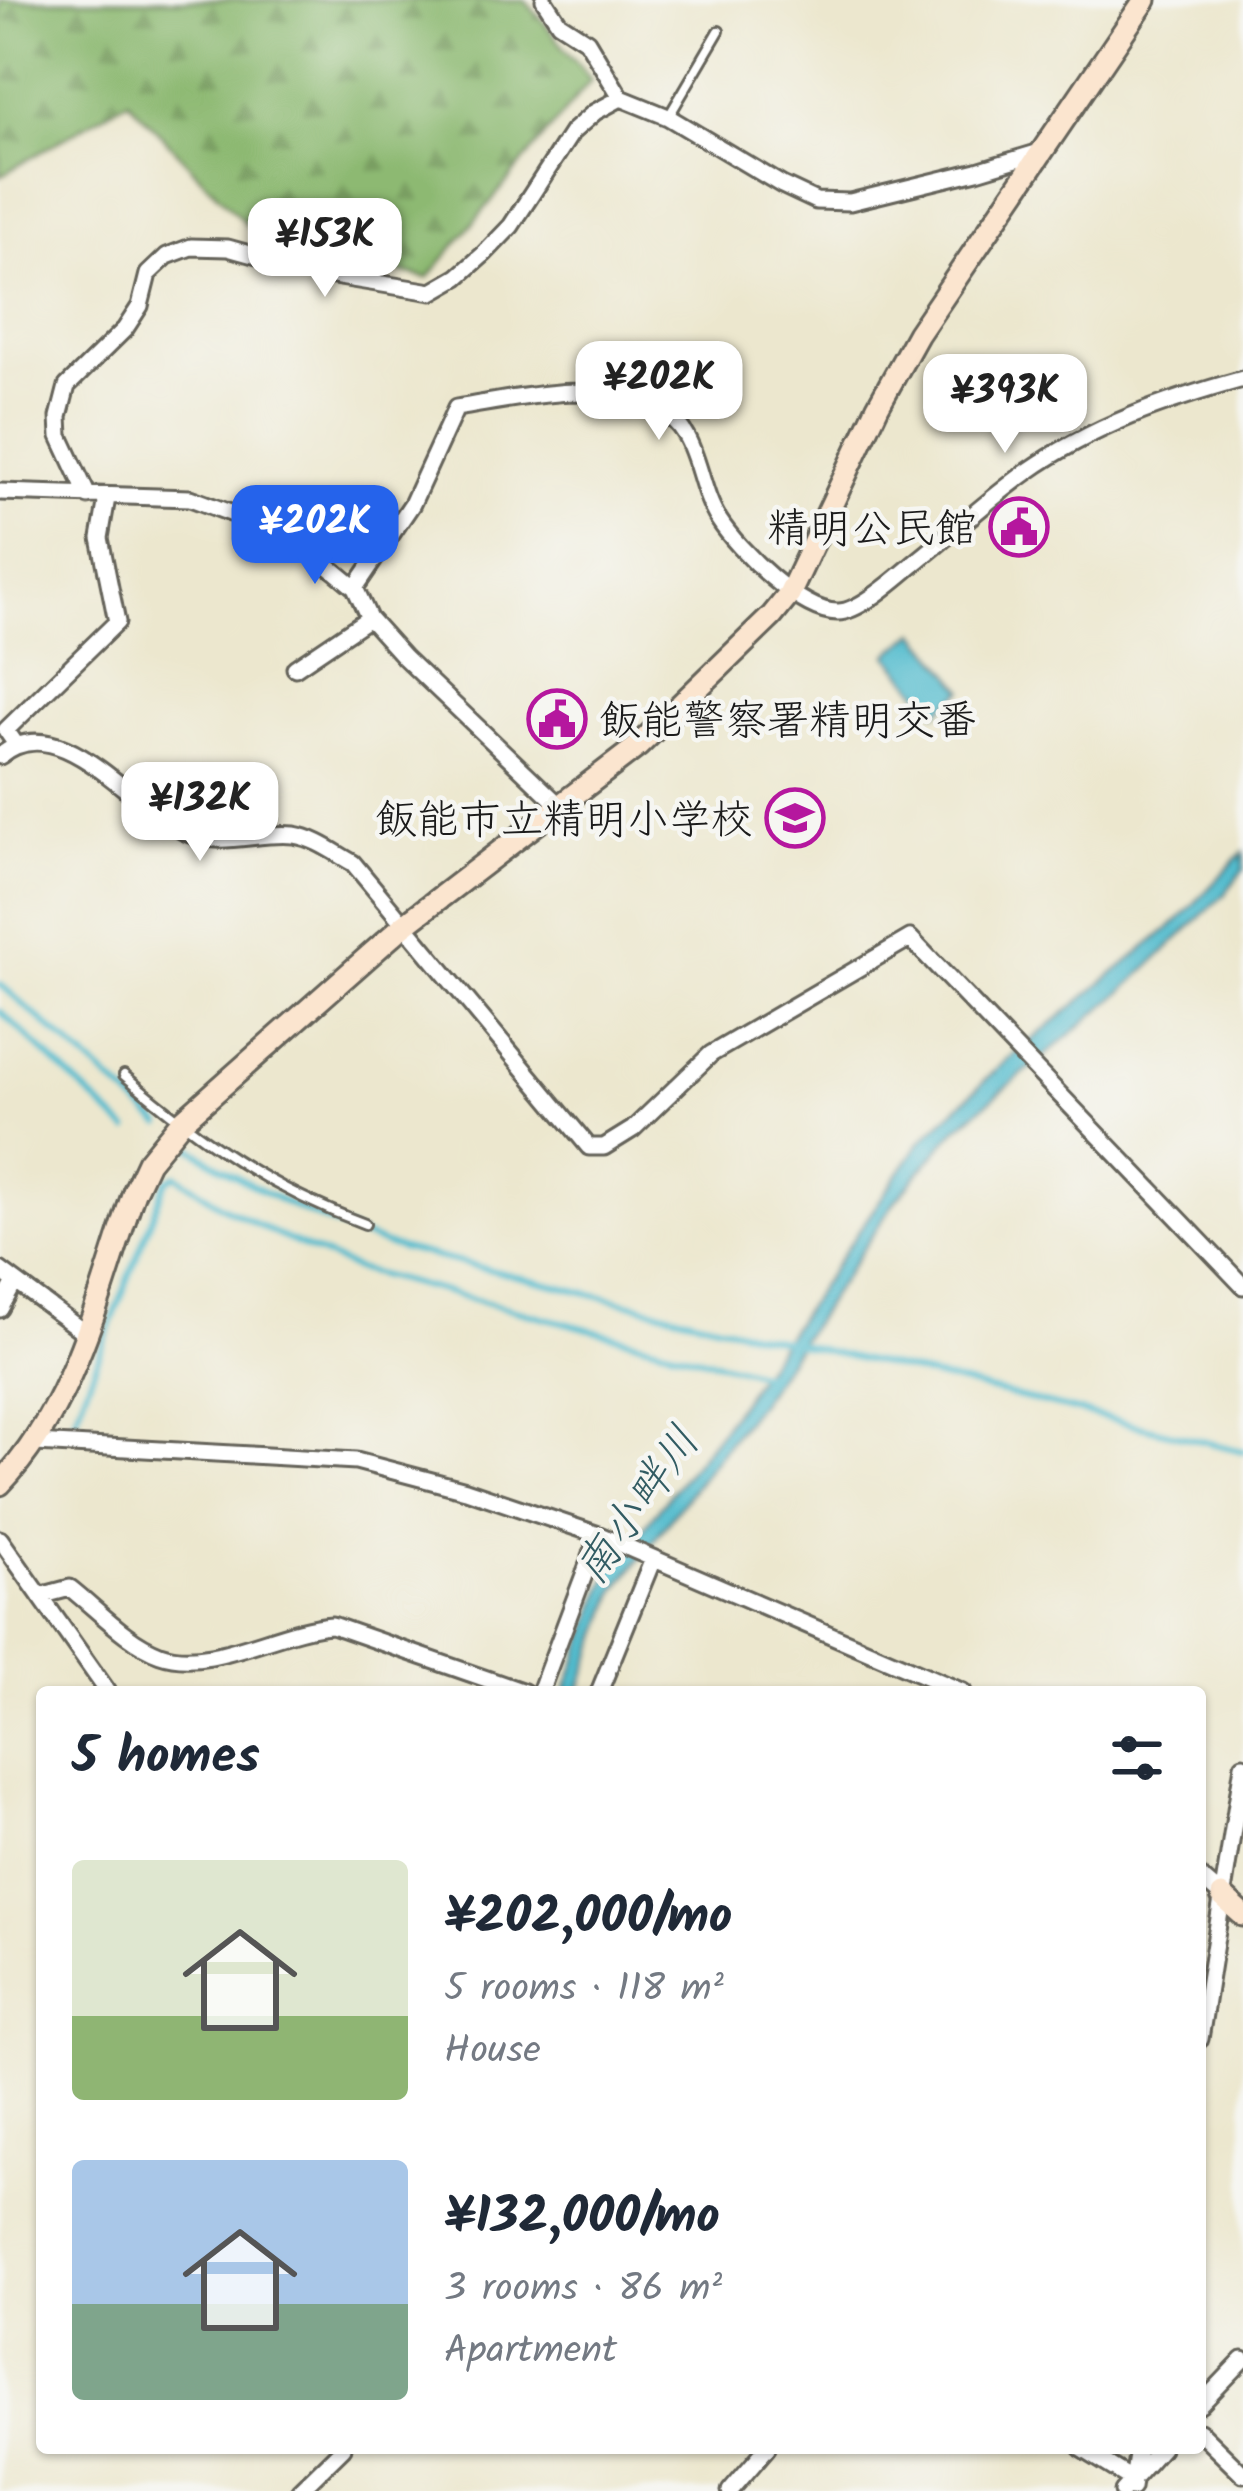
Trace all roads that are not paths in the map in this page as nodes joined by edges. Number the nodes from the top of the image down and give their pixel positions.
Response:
1 (544, 0) edge
2 (1145, 0) edge
3 (718, 31) dead end
4 (621, 98) junction
5 (668, 117) junction
6 (1040, 152) junction
7 (1243, 379) edge
8 (0, 492) edge
9 (88, 496) junction
10 (106, 498) junction
11 (356, 588) junction
12 (789, 595) junction
13 (369, 618) junction
14 (296, 668) dead end
15 (15, 743) junction
16 (0, 756) edge
17 (561, 807) junction
18 (403, 926) junction
19 (124, 1075) dead end
20 (180, 1123) junction
21 (365, 1224) dead end
22 (0, 1270) edge
23 (15, 1282) junction
24 (1243, 1286) edge
25 (0, 1309) edge
26 (85, 1333) junction
27 (36, 1443) junction
28 (0, 1484) edge
29 (606, 1538) junction
30 (0, 1539) edge
31 (650, 1558) junction
32 (40, 1596) junction
33 (103, 1686) edge
34 (507, 1686) edge
35 (543, 1686) edge
36 (601, 1686) edge
37 (949, 1686) edge
38 (1243, 1765) edge
39 (1206, 1882) edge
40 (1222, 1896) junction
41 (1243, 1915) edge
42 (1206, 2000) edge
43 (1243, 2360) edge
44 (1206, 2399) edge
45 (1206, 2438) edge
46 (337, 2454) edge
47 (762, 2454) edge
48 (1088, 2454) edge
49 (1137, 2454) edge
50 (1156, 2454) edge
51 (1243, 2474) edge
52 (1129, 2487) edge
53 (299, 2491) edge
54 (730, 2491) edge

1 - 4 street
2 - 6 street
3 - 5 lane
4 - 5 street
4 - 9 street
5 - 6 street
6 - 12 street
7 - 12 street
8 - 9 street
9 - 10 street
10 - 11 street
10 - 15 street
11 - 12 street
11 - 13 street
12 - 17 street
13 - 14 street
13 - 17 street
15 - 16 street
15 - 18 street
17 - 18 street
18 - 20 street
18 - 24 street
19 - 20 lane
20 - 21 lane
20 - 26 street
22 - 23 street
23 - 25 street
23 - 26 street
26 - 27 street
27 - 28 street
27 - 29 street
29 - 31 street
29 - 35 street
30 - 32 street
31 - 36 street
31 - 37 street
32 - 33 street
32 - 34 street
38 - 40 street
39 - 40 street
40 - 41 street
40 - 42 street
43 - 44 street
45 - 51 street
46 - 53 street
47 - 54 street
48 - 52 street
49 - 52 street
50 - 52 street

